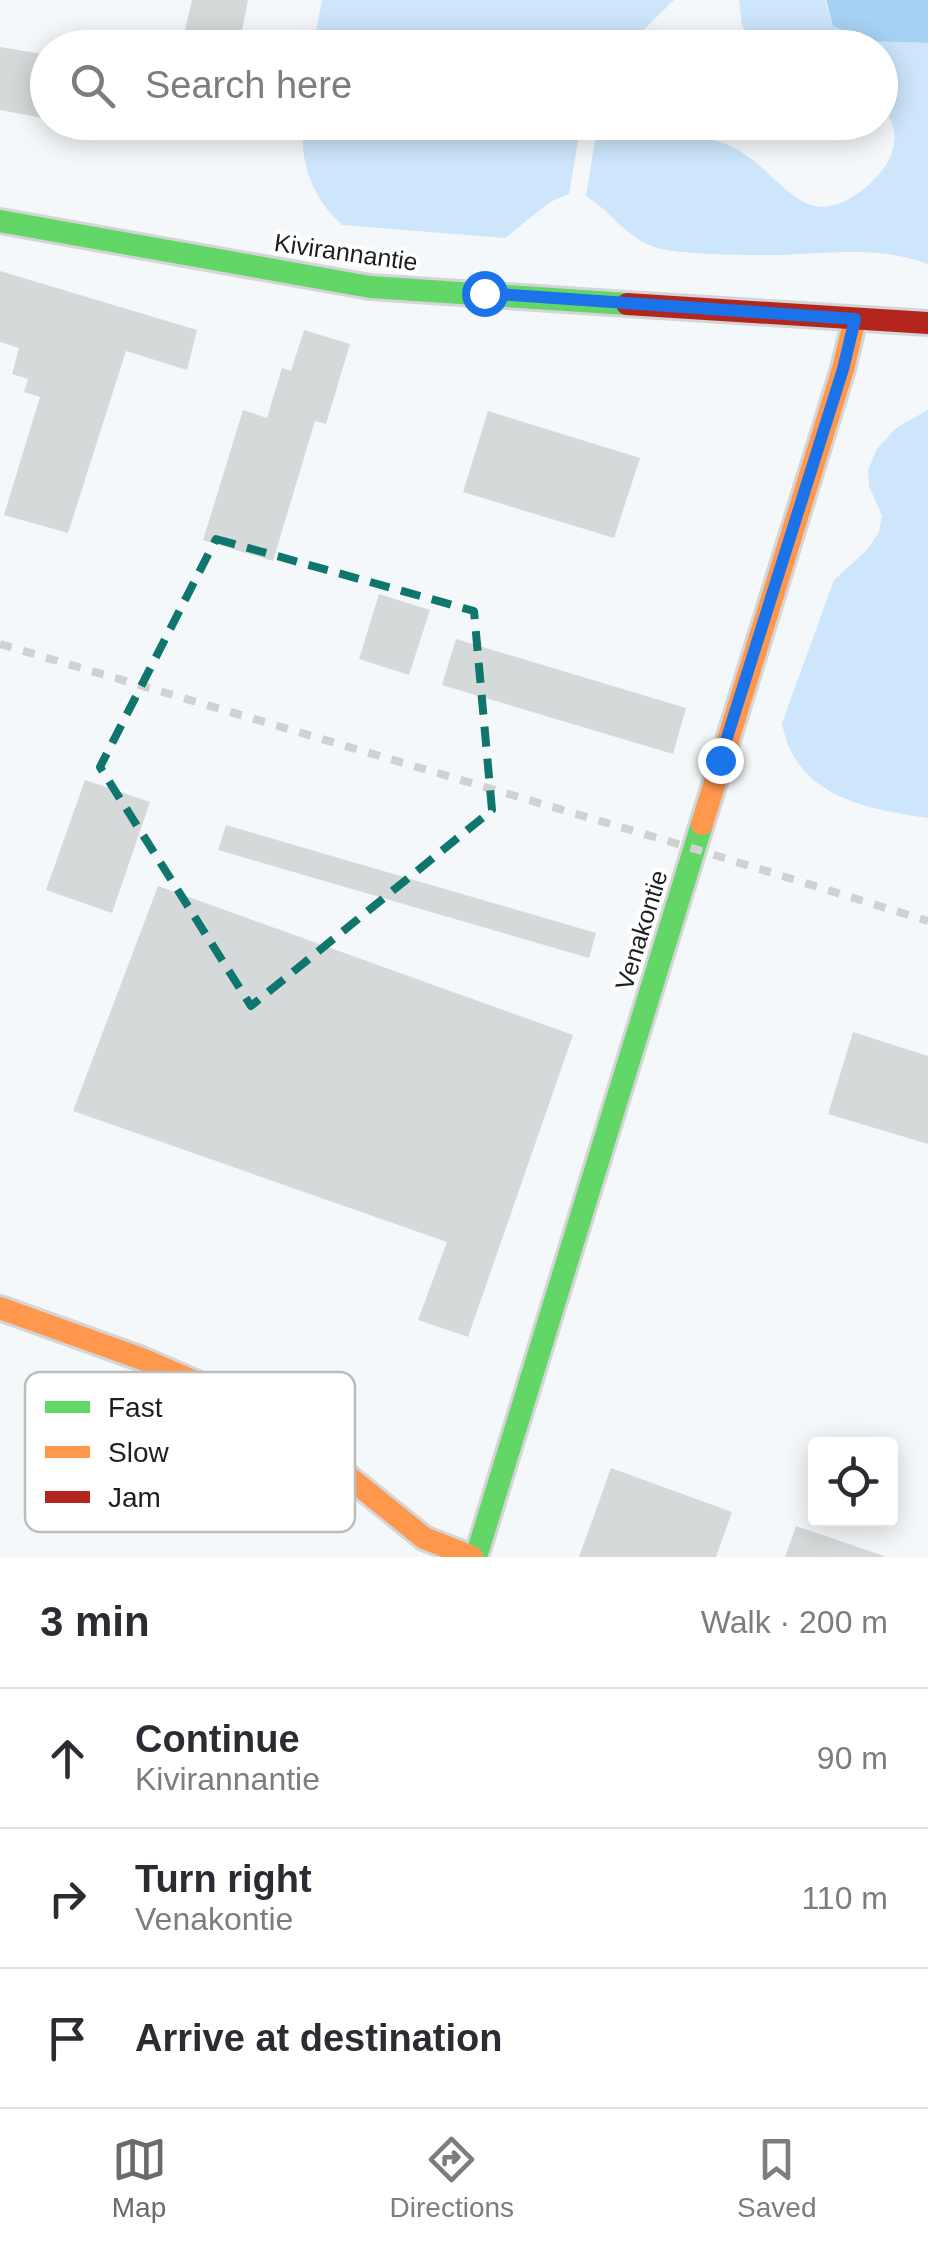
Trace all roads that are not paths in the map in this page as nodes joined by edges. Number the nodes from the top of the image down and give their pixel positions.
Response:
1 (0, 221) edge
2 (855, 319) junction
3 (928, 323) edge
4 (0, 1308) edge
5 (171, 1372) edge
6 (355, 1482) edge
7 (474, 1557) edge

1 - 2 street, Kivirannantie
2 - 3 street, Kivirannantie
2 - 7 street, Venakontie
4 - 5 street
6 - 7 street

